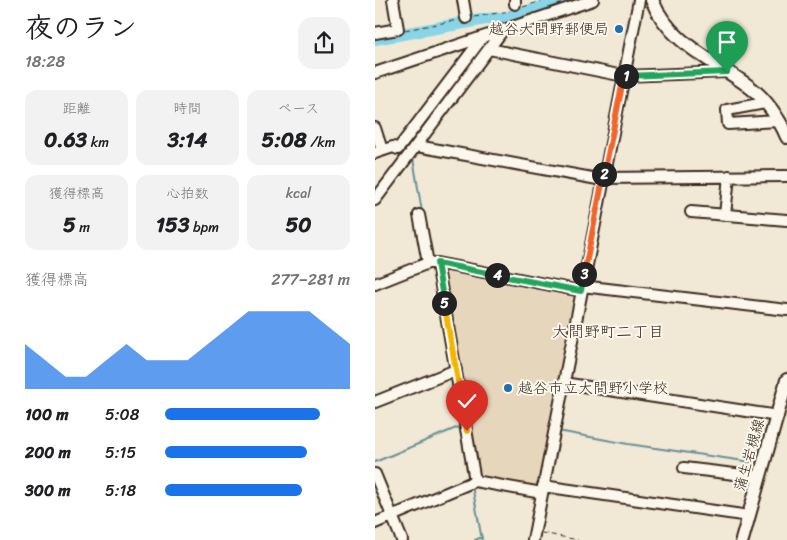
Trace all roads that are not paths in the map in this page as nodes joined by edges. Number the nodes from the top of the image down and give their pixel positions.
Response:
1 (393, 0) edge
2 (463, 0) edge
3 (593, 0) edge
4 (639, 0) edge
5 (651, 0) edge
6 (466, 18) road end
7 (503, 30) junction
8 (375, 33) edge
9 (483, 37) junction
10 (489, 49) junction
11 (727, 72) junction
12 (375, 73) edge
13 (624, 76) junction
14 (765, 103) junction
15 (779, 121) junction
16 (375, 128) edge
17 (787, 137) edge
18 (417, 146) junction
19 (378, 152) edge
20 (729, 176) junction
21 (787, 176) edge
22 (603, 179) junction
23 (375, 200) edge
24 (691, 212) dead end
25 (419, 215) dead end
26 (725, 215) junction
27 (787, 220) edge
28 (433, 263) junction
29 (375, 284) edge
30 (581, 289) junction
31 (787, 310) edge
32 (456, 370) junction
33 (787, 380) edge
34 (563, 383) junction
35 (375, 402) edge
36 (778, 416) junction
37 (685, 468) dead end
38 (375, 474) edge
39 (760, 477) junction
40 (475, 481) junction
41 (542, 489) junction
42 (392, 516) junction
43 (749, 516) junction
44 (375, 523) edge
45 (533, 536) edge
46 (402, 540) edge
47 (742, 540) edge

1 - 8 street
2 - 6 street
3 - 7 street
4 - 13 street
5 - 11 main road
7 - 9 street
7 - 10 street
9 - 12 street
9 - 19 street
10 - 13 street
10 - 18 street
11 - 13 street
11 - 14 main road
13 - 22 street
14 - 15 main road
14 - 15 street
15 - 17 main road
16 - 19 street
18 - 22 street
18 - 23 street
20 - 21 street
20 - 22 street
20 - 26 street
22 - 30 street
24 - 26 street
25 - 28 street
26 - 27 street
28 - 29 street
28 - 30 street
28 - 32 street
30 - 31 street
30 - 34 street
32 - 35 street
32 - 40 street
33 - 36 main road, 蒲生岩槻線
34 - 36 street
34 - 41 street
36 - 39 main road, 蒲生岩槻線
37 - 39 street
38 - 42 street
39 - 43 main road, 蒲生岩槻線
40 - 41 street
40 - 42 street
41 - 43 street
41 - 45 street
42 - 44 street
42 - 46 street
43 - 47 main road, 蒲生岩槻線

